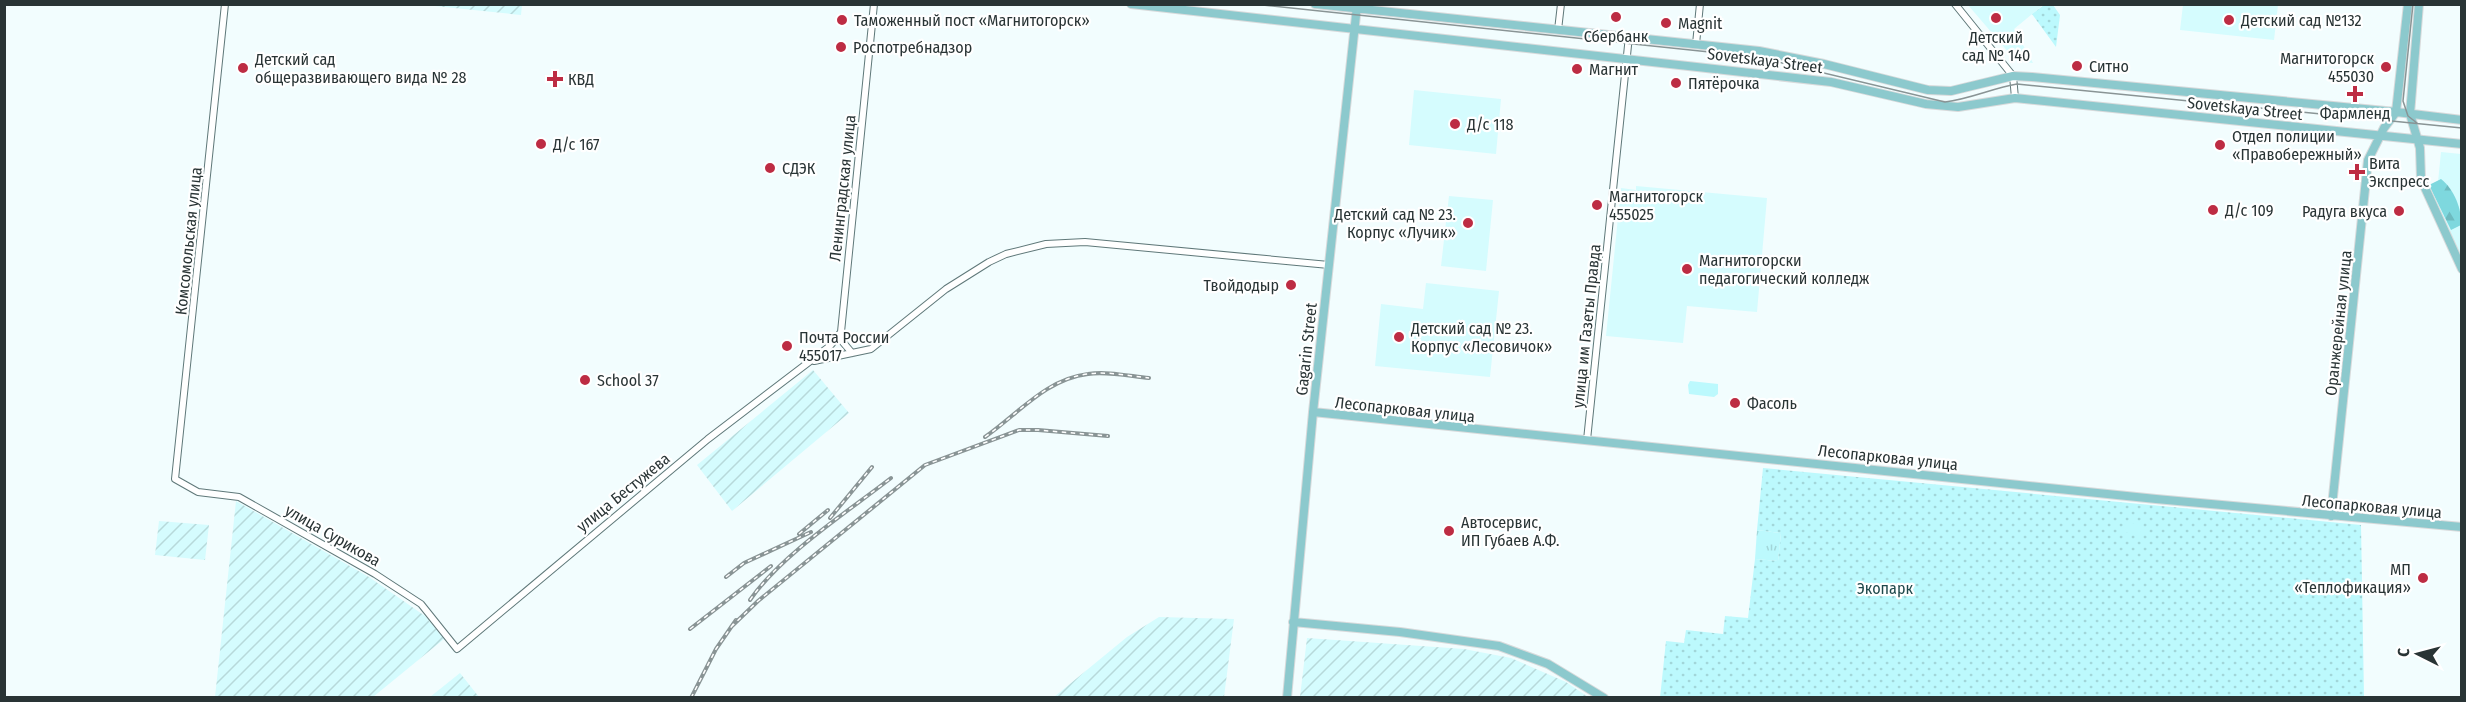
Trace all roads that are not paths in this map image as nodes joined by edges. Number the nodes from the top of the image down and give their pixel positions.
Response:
1 (225, 4) edge
2 (874, 4) edge
3 (1131, 4) edge
4 (1315, 4) edge
5 (1561, 4) edge
6 (1700, 4) edge
7 (1955, 4) edge
8 (2408, 4) edge
9 (2419, 4) edge
10 (1357, 7) edge
11 (1354, 28) junction
12 (1558, 30) junction
13 (1629, 36) junction
14 (1696, 44) junction
15 (1627, 59) junction
16 (2013, 76) junction
17 (2015, 98) junction
18 (2396, 112) junction
19 (2410, 114) junction
20 (2462, 120) edge
21 (2380, 135) junction
22 (2418, 136) junction
23 (2462, 144) edge
24 (1329, 265) junction
25 (2462, 269) edge
26 (841, 332) junction
27 (852, 353) junction
28 (810, 362) junction
29 (1312, 412) junction
30 (1587, 440) junction
31 (175, 479) joint
32 (2331, 516) junction
33 (2462, 527) edge
34 (1293, 622) junction
35 (457, 649) joint
36 (1287, 698) edge
37 (1604, 698) edge

1 - 31 street, Комсомольская улица
2 - 26 street, Ленинградская улица
3 - 11 main road, Sovetskaya Street
4 - 10 main road, Sovetskaya Street
5 - 12 street
6 - 14 street
7 - 16 street
8 - 18 main road
9 - 19 main road
10 - 11 main road, Gagarin Street
10 - 12 main road, Sovetskaya Street
11 - 15 main road, Sovetskaya Street
11 - 24 main road, Gagarin Street
12 - 13 main road, Sovetskaya Street
13 - 14 main road, Sovetskaya Street
13 - 15 street, улица им Газеты Правда
14 - 16 main road, Sovetskaya Street
15 - 17 main road, Sovetskaya Street
15 - 30 street, улица им Газеты Правда
16 - 17 street
16 - 18 main road, Sovetskaya Street
17 - 21 main road, Sovetskaya Street
18 - 19 main road, Sovetskaya Street
18 - 21 main road, Оранжерейная улица
19 - 20 main road
19 - 22 main road
21 - 22 main road, Sovetskaya Street
21 - 32 main road, Оранжерейная улица
22 - 23 main road, Sovetskaya Street
22 - 25 main road
24 - 27 street
24 - 29 main road, Gagarin Street
26 - 27 street
26 - 28 street
27 - 28 street
28 - 35 street, улица Бестужева
29 - 30 main road, Лесопарковая улица
29 - 34 main road, Gagarin Street
30 - 32 main road, Лесопарковая улица
31 - 35 street, улица Сурикова
32 - 33 main road, Лесопарковая улица
34 - 36 main road, Gagarin Street
34 - 37 main road

